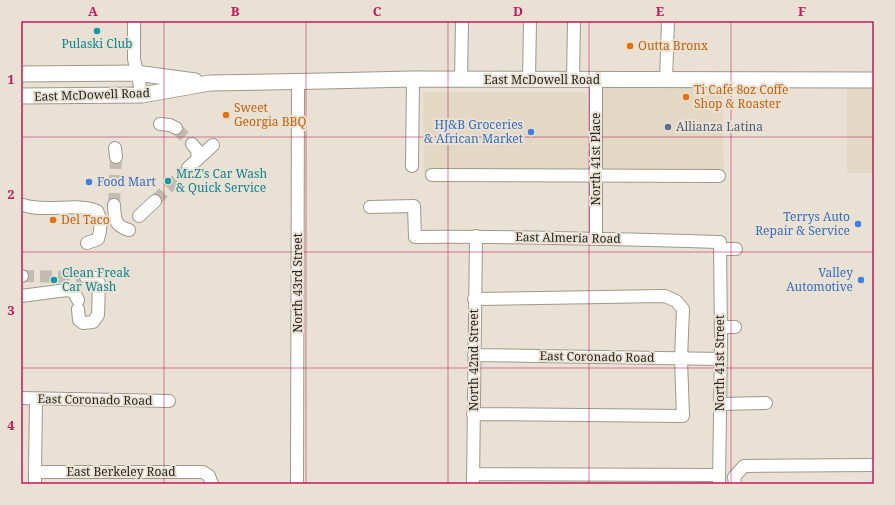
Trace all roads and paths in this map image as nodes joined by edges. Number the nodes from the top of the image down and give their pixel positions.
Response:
1 (134, 21) edge
2 (462, 21) edge
3 (530, 21) edge
4 (574, 21) edge
5 (668, 21) edge
6 (136, 73) junction
7 (21, 74) edge
8 (413, 79) junction
9 (461, 80) junction
10 (529, 80) junction
11 (572, 80) junction
12 (596, 80) junction
13 (666, 80) junction
14 (874, 80) edge
15 (298, 82) junction
16 (210, 83) junction
17 (142, 95) junction
18 (21, 96) edge
19 (160, 124) dead end
20 (176, 128) tunnel mouth
21 (192, 144) tunnel mouth
22 (213, 145) dead end
23 (198, 158) junction
24 (412, 166) dead end
25 (188, 168) tunnel mouth
26 (432, 175) dead end
27 (596, 175) junction
28 (719, 176) dead end
29 (155, 201) tunnel mouth
30 (24, 205) dead end
31 (114, 205) tunnel mouth
32 (370, 207) dead end
33 (139, 216) dead end
34 (130, 230) dead end
35 (476, 236) junction
36 (596, 237) junction
37 (87, 243) dead end
38 (720, 245) junction
39 (736, 249) dead end
40 (86, 277) tunnel mouth
41 (21, 296) edge
42 (474, 299) junction
43 (721, 327) junction
44 (735, 327) dead end
45 (474, 355) junction
46 (681, 359) junction
47 (721, 359) junction
48 (21, 398) edge
49 (36, 399) junction
50 (169, 400) dead end
51 (766, 403) dead end
52 (720, 404) junction
53 (473, 414) junction
54 (874, 465) edge
55 (35, 472) junction
56 (473, 479) edge
57 (719, 480) edge
58 (35, 484) edge
59 (212, 484) edge
60 (297, 484) edge
61 (735, 484) edge

1 - 6 street
2 - 9 street
3 - 10 street
4 - 11 street
5 - 13 street
6 - 7 main road, East McDowell Road
6 - 16 main road, East McDowell Road
6 - 17 street
8 - 9 main road, East McDowell Road
8 - 15 main road, East McDowell Road
8 - 24 street
9 - 10 main road, East McDowell Road
10 - 11 main road, East McDowell Road
11 - 12 main road, East McDowell Road
12 - 13 main road, East McDowell Road
12 - 27 street, North 41st Place
13 - 14 main road, East McDowell Road
15 - 16 main road, East McDowell Road
15 - 60 street, North 43rd Street
16 - 17 main road, East McDowell Road
17 - 18 main road, East McDowell Road
19 - 20 street
21 - 23 street
22 - 23 street
23 - 25 street
26 - 27 street
27 - 28 street
27 - 36 street, North 41st Place
29 - 33 street
30 - 37 street
31 - 34 street
32 - 35 street, East Almeria Road
35 - 36 street, East Almeria Road
35 - 42 street, North 42nd Street
36 - 38 street, East Almeria Road
38 - 39 street, East Almeria Road
38 - 43 street, North 41st Street
40 - 41 street
42 - 45 street, North 42nd Street
42 - 46 street
43 - 44 street
43 - 47 street, North 41st Street
45 - 46 street, East Coronado Road
45 - 53 street, North 42nd Street
46 - 47 street, East Coronado Road
46 - 53 street
47 - 52 street, North 41st Street
48 - 49 street, East Coronado Road
49 - 50 street, East Coronado Road
49 - 55 street
51 - 52 street
52 - 57 street, North 41st Street
53 - 56 street, North 42nd Street
54 - 61 street
55 - 58 street
55 - 59 street, East Berkeley Road
56 - 57 street

